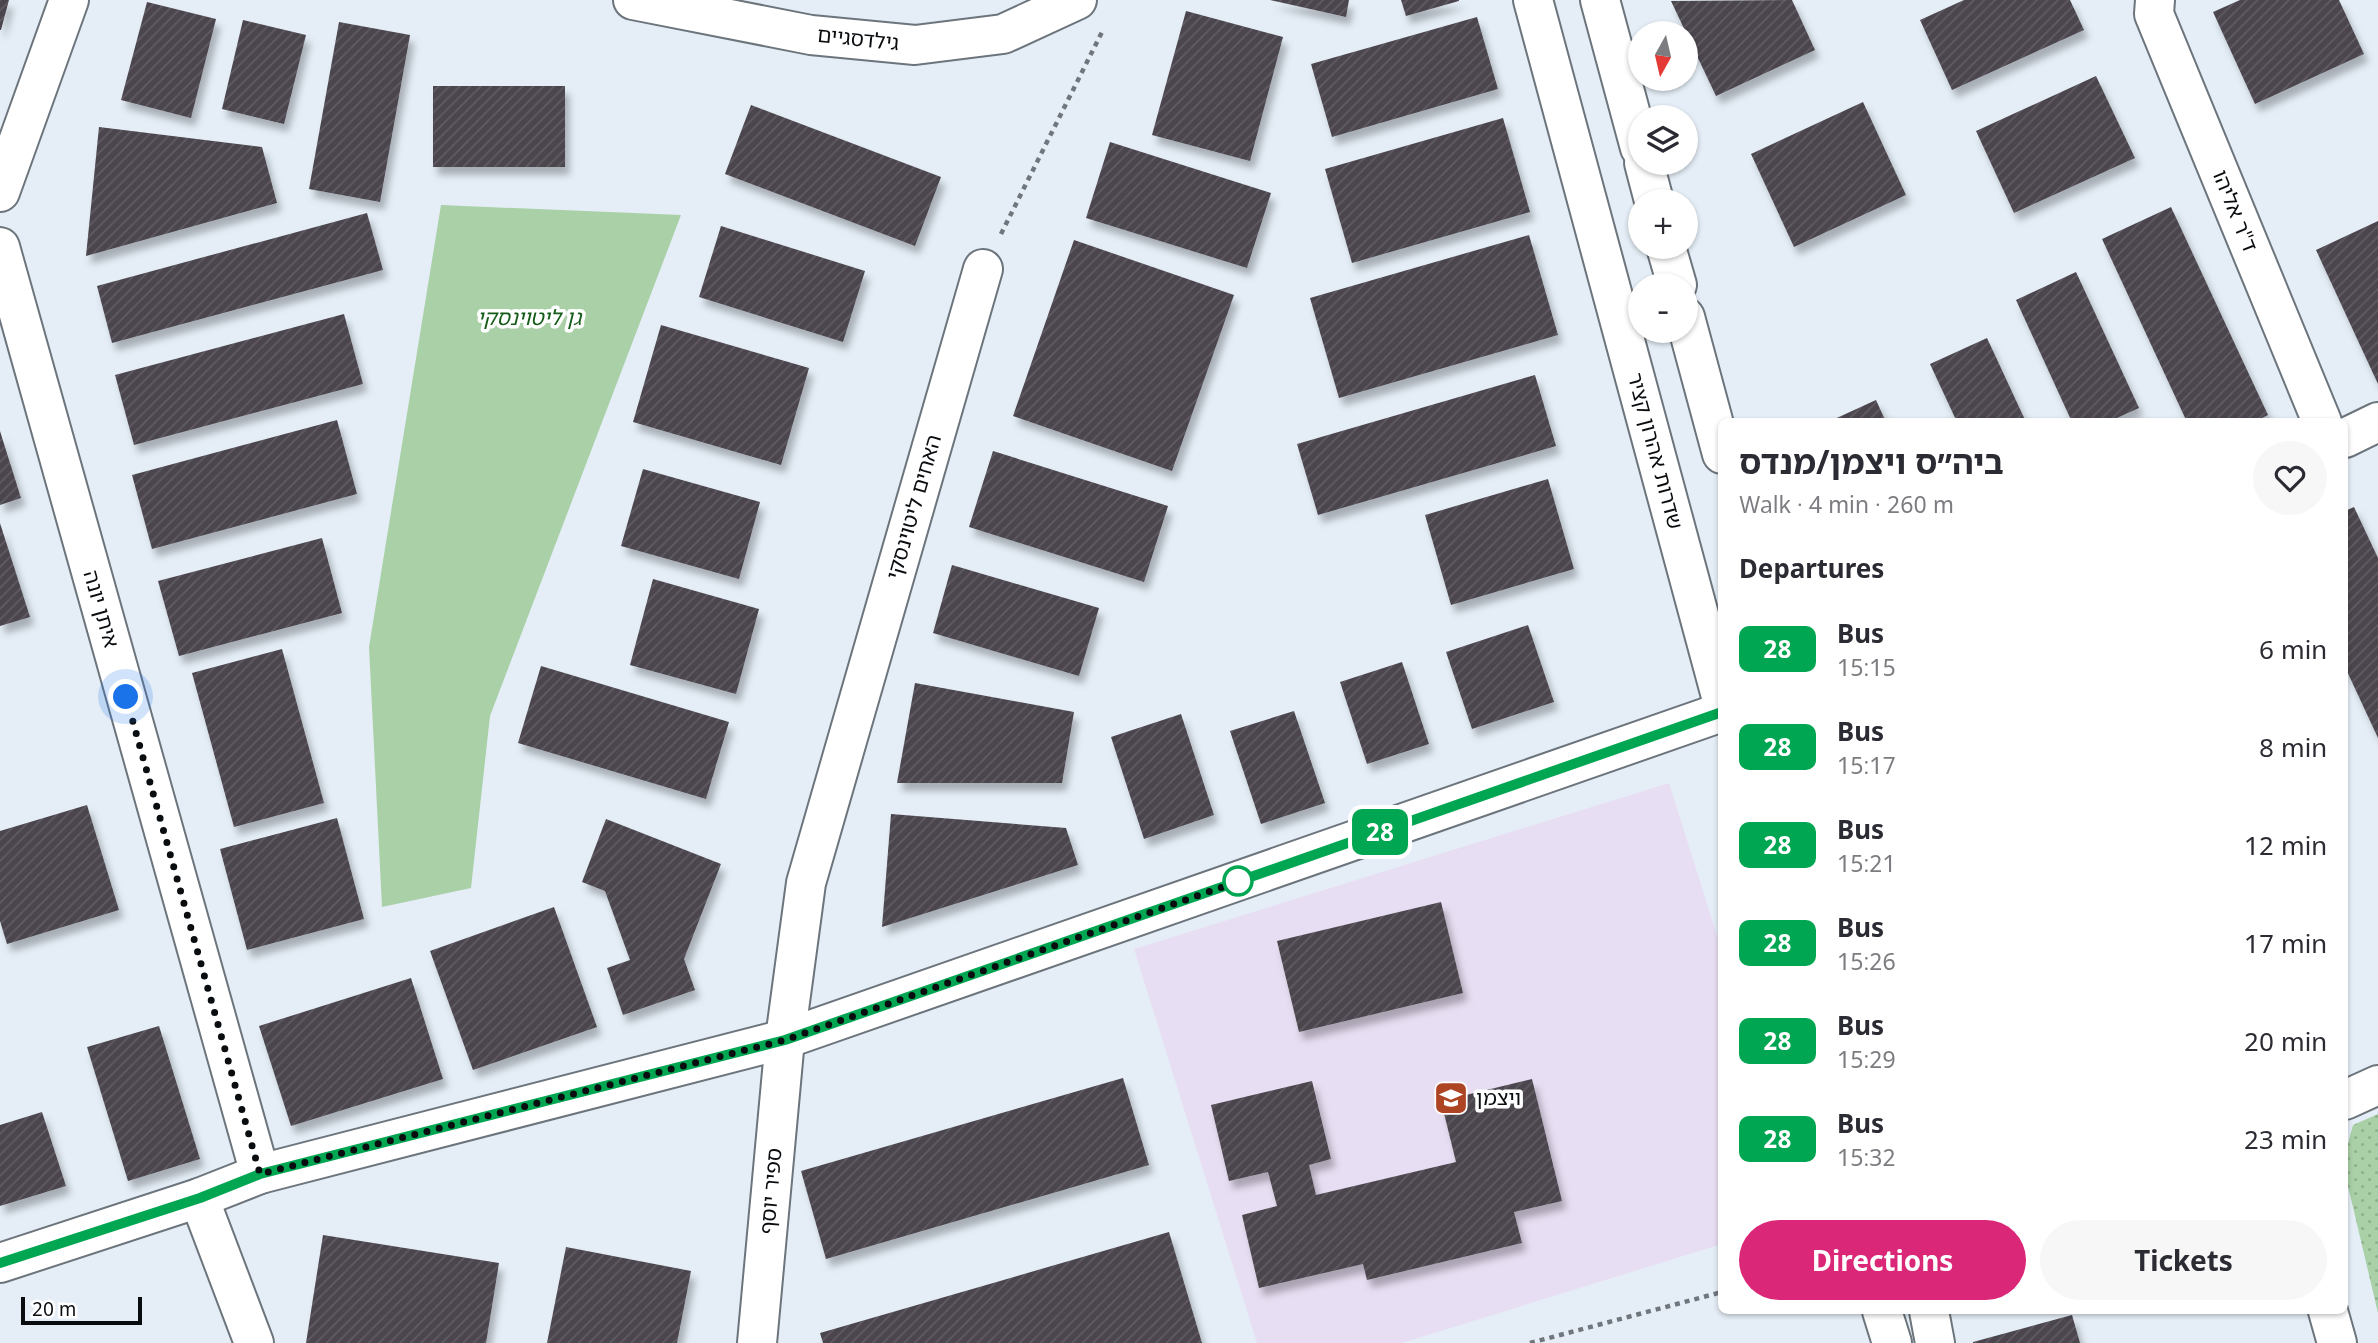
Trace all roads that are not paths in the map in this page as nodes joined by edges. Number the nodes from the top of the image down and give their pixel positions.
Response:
1 (69, 0) edge
2 (633, 0) edge
3 (1077, 0) edge
4 (1533, 0) edge
5 (1600, 0) edge
6 (2155, 0) edge
7 (1628, 105) edge
8 (0, 192) edge
9 (0, 247) edge
10 (983, 269) road end
11 (1692, 343) edge
12 (2320, 418) edge
13 (2378, 422) edge
14 (2348, 437) edge
15 (1718, 439) edge
16 (1718, 685) edge
17 (1718, 713) edge
18 (785, 1040) junction
19 (2378, 1084) edge
20 (2348, 1099) edge
21 (260, 1174) junction
22 (200, 1198) junction
23 (0, 1263) edge
24 (1883, 1314) edge
25 (1930, 1314) edge
26 (2329, 1314) edge
27 (254, 1343) edge
28 (757, 1343) edge
29 (1892, 1343) edge
30 (1935, 1343) edge
31 (2337, 1343) edge

1 - 8 street
2 - 3 street, גילדסגיים
4 - 16 street, שדרות אהרון קציר
5 - 7 street
6 - 12 street, ד"ר אליהו
9 - 21 street, איתן יונה
10 - 18 street, האחים ליטוינסקי
11 - 15 street
13 - 14 street
17 - 18 street
18 - 21 street
18 - 28 street, ספיר יוסף
19 - 20 street
21 - 22 street
22 - 23 street
22 - 27 street
24 - 29 street
25 - 30 street
26 - 31 street

